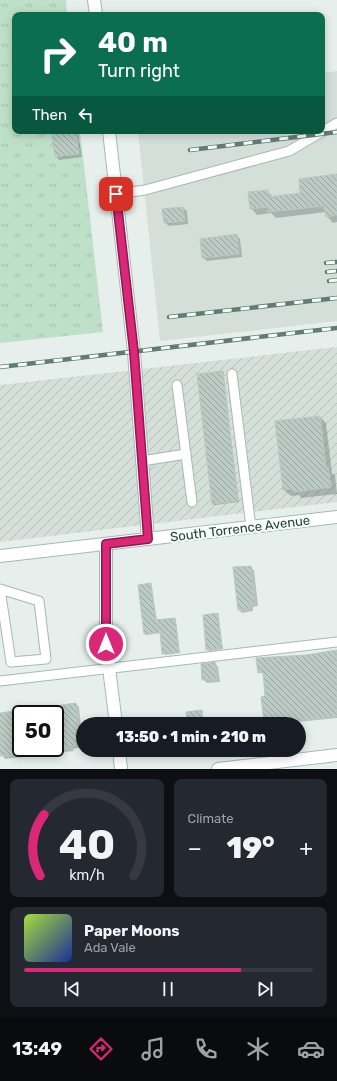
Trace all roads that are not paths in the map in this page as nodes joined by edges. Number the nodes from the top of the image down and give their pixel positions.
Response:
1 (94, 0) edge
2 (96, 12) edge
3 (337, 123) edge
4 (325, 130) edge
5 (109, 134) edge
6 (317, 134) edge
7 (116, 194) junction
8 (232, 374) dead end
9 (178, 385) dead end
10 (186, 454) junction
11 (142, 461) junction
12 (192, 502) dead end
13 (337, 517) edge
14 (251, 527) junction
15 (148, 539) junction
16 (106, 544) junction
17 (0, 556) edge
18 (0, 589) edge
19 (337, 642) edge
20 (108, 668) junction
21 (0, 681) edge
22 (115, 717) edge
23 (337, 755) edge
24 (120, 757) edge
25 (121, 769) edge
26 (218, 769) edge

1 - 2 main road
3 - 4 lane
5 - 7 main road
6 - 7 lane
7 - 11 main road
8 - 14 lane
9 - 10 lane
10 - 11 lane
10 - 12 lane
11 - 15 main road
13 - 14 main road, South Torrence Avenue
14 - 15 main road, South Torrence Avenue
15 - 16 main road, South Torrence Avenue
16 - 17 main road, South Torrence Avenue
16 - 20 main road
18 - 18 lane
19 - 20 lane
20 - 21 lane
20 - 22 main road
23 - 26 main road
24 - 25 main road

